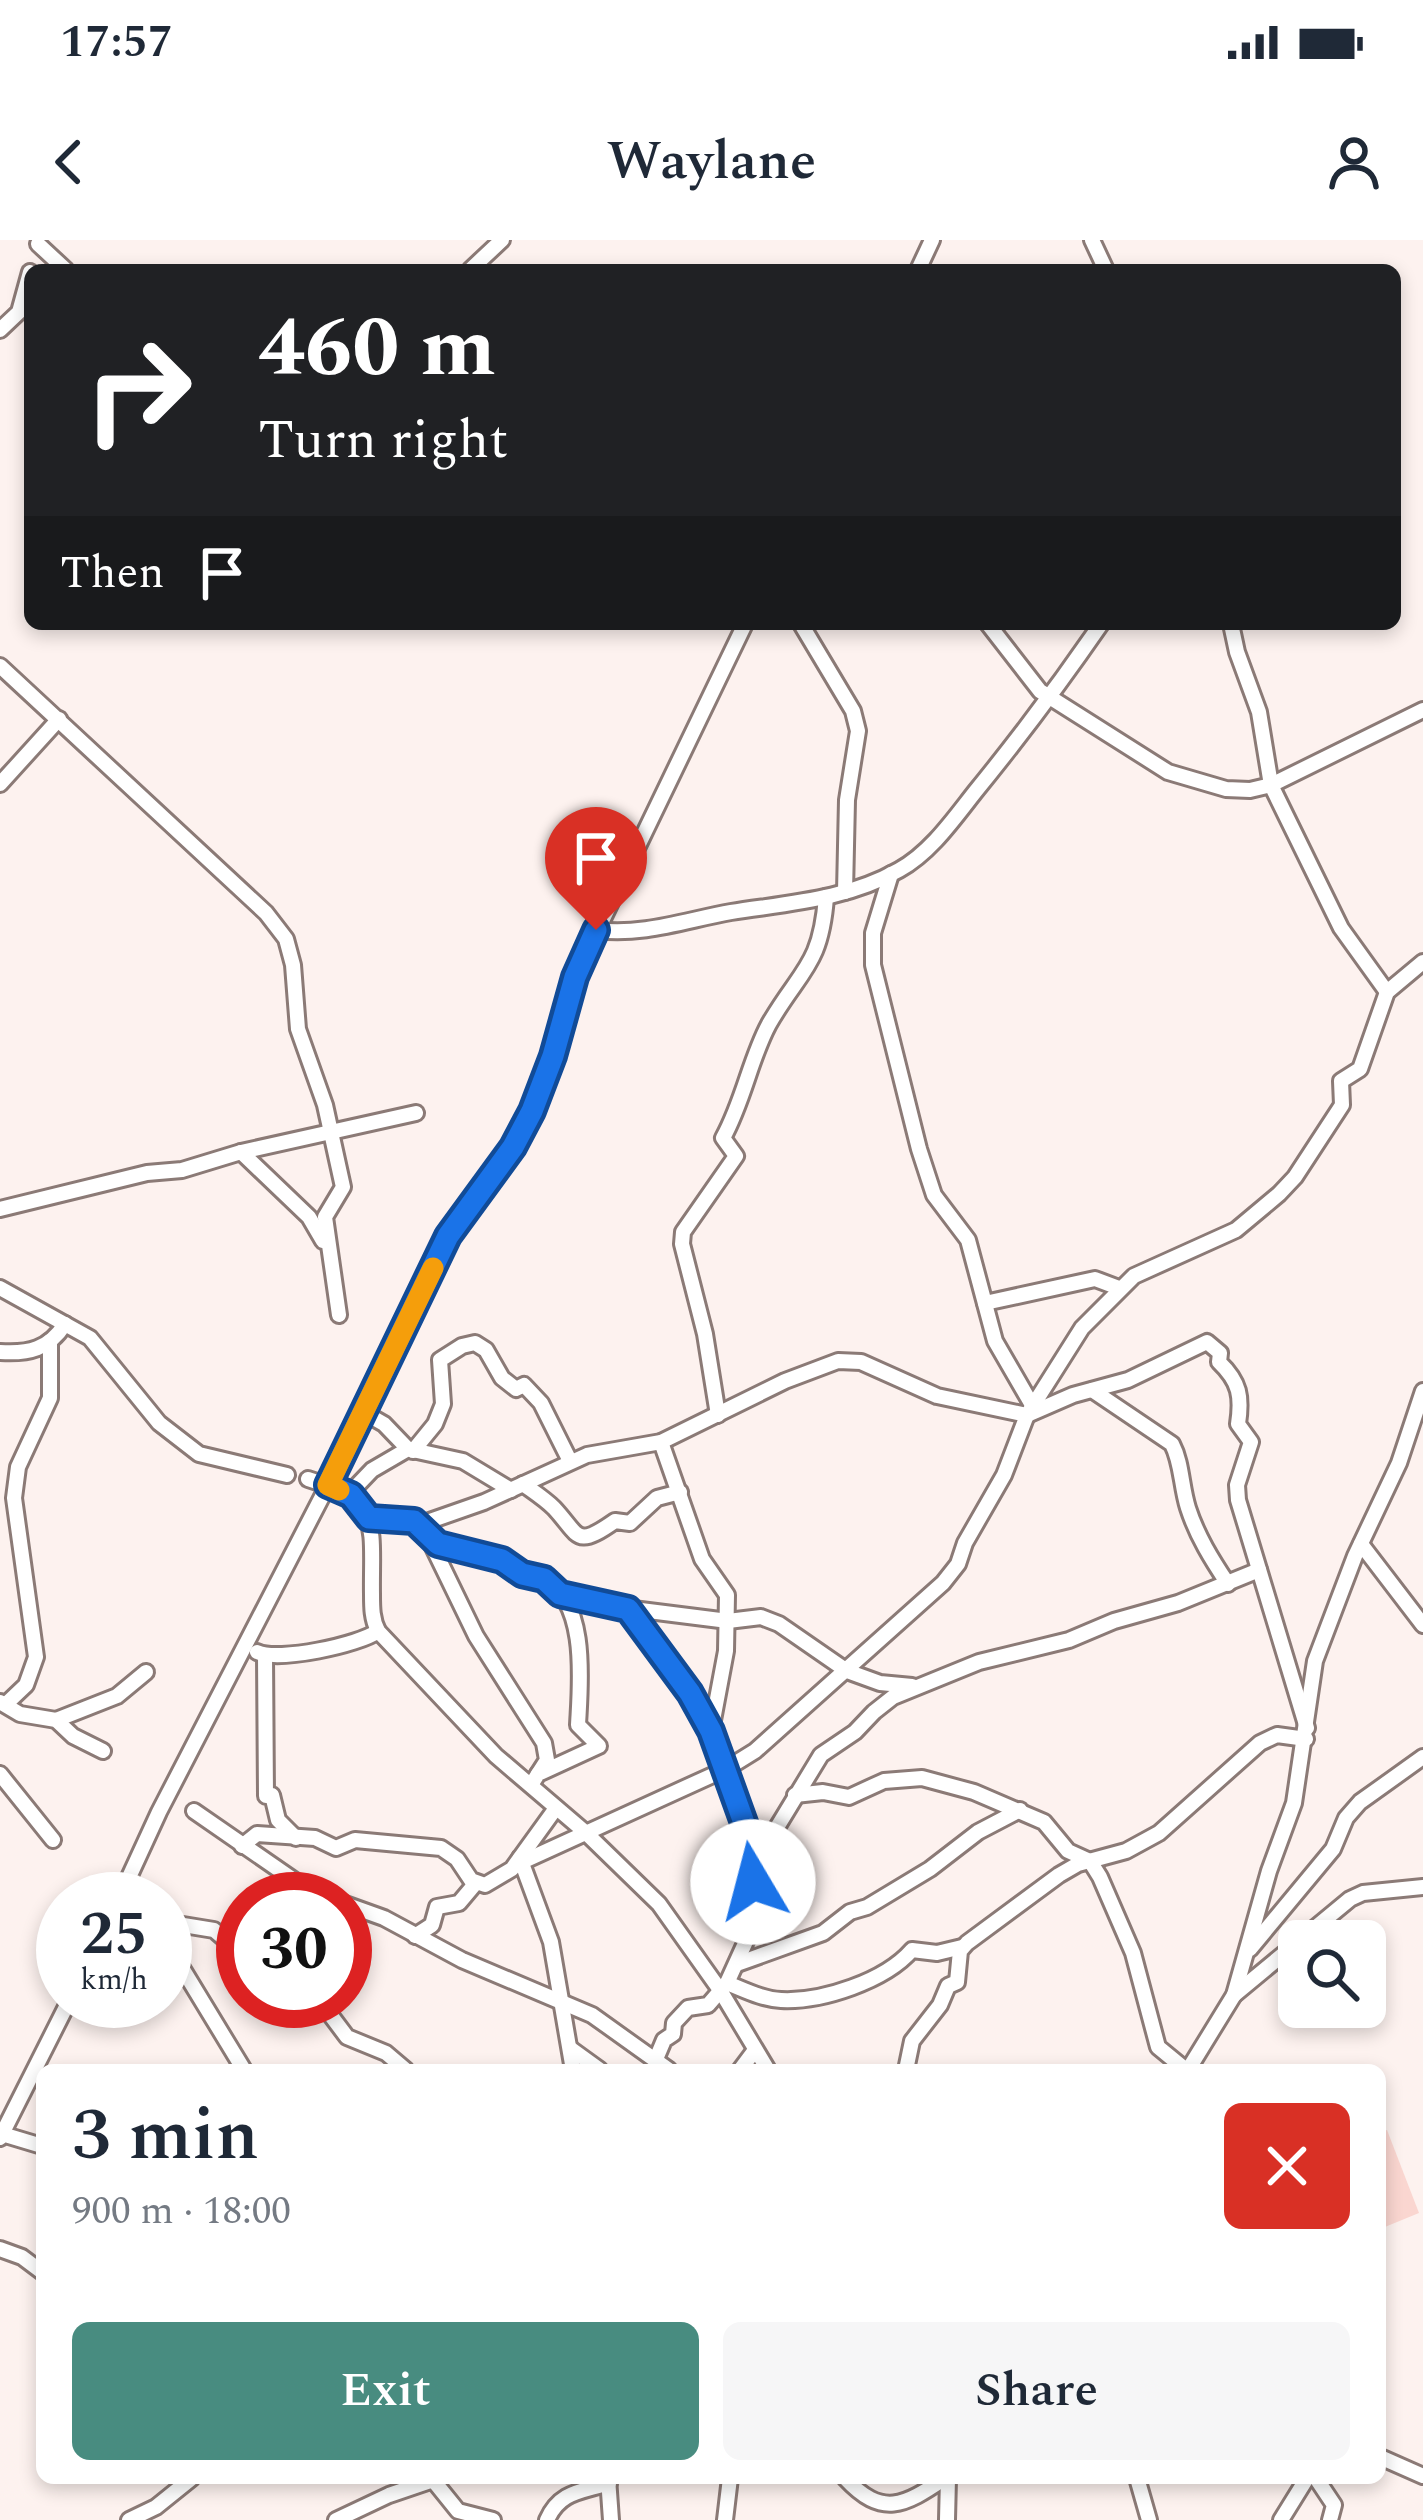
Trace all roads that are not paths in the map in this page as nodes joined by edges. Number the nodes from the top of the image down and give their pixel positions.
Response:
1 (502, 240) edge
2 (39, 242) edge
3 (60, 264) edge
4 (476, 264) edge
5 (24, 293) edge
6 (0, 330) edge
7 (742, 630) edge
8 (806, 630) edge
9 (992, 630) edge
10 (1097, 630) edge
11 (1232, 630) edge
12 (0, 666) edge
13 (1050, 698) junction
14 (1423, 710) edge
15 (59, 719) junction
16 (0, 784) edge
17 (1271, 785) junction
18 (891, 874) junction
19 (845, 892) junction
20 (826, 897) junction
21 (596, 930) junction
22 (1423, 962) edge
23 (1387, 992) junction
24 (416, 1113) dead end
25 (330, 1133) junction
26 (241, 1152) junction
27 (0, 1209) edge
28 (330, 1257) junction
29 (0, 1288) edge
30 (1119, 1288) junction
31 (985, 1304) junction
32 (339, 1315) dead end
33 (65, 1324) junction
34 (50, 1341) junction
35 (0, 1352) edge
36 (1092, 1390) junction
37 (1423, 1391) edge
38 (1030, 1410) junction
39 (363, 1412) junction
40 (718, 1415) junction
41 (661, 1442) junction
42 (410, 1450) junction
43 (570, 1461) junction
44 (287, 1475) dead end
45 (308, 1479) dead end
46 (328, 1485) junction
47 (517, 1487) junction
48 (680, 1492) junction
49 (349, 1494) junction
50 (369, 1518) junction
51 (421, 1524) junction
52 (430, 1540) junction
53 (1361, 1544) junction
54 (1259, 1570) junction
55 (1228, 1584) junction
56 (560, 1594) junction
57 (628, 1609) junction
58 (728, 1622) junction
59 (1423, 1625) edge
60 (378, 1631) junction
61 (245, 1646) junction
62 (265, 1656) junction
63 (847, 1671) junction
64 (146, 1672) dead end
65 (916, 1687) junction
66 (3, 1703) edge
67 (56, 1720) junction
68 (711, 1731) junction
69 (1306, 1733) junction
70 (103, 1751) dead end
71 (1423, 1757) edge
72 (726, 1769) junction
73 (0, 1774) edge
74 (535, 1780) junction
75 (795, 1795) junction
76 (556, 1808) junction
77 (1020, 1810) junction
78 (194, 1811) dead end
79 (586, 1832) junction
80 (296, 1838) junction
81 (53, 1840) dead end
82 (242, 1846) junction
83 (521, 1860) junction
84 (1090, 1861) junction
85 (756, 1862) junction
86 (131, 1872) edge
87 (282, 1872) edge
88 (475, 1884) junction
89 (1423, 1887) edge
90 (372, 1914) edge
91 (415, 1936) junction
92 (962, 1947) junction
93 (1243, 1958) junction
94 (737, 1964) junction
95 (192, 1984) edge
96 (724, 1987) junction
97 (1234, 1995) junction
98 (563, 2002) junction
99 (55, 2028) edge
100 (340, 2028) edge
101 (571, 2049) junction
102 (755, 2050) junction
103 (656, 2059) junction
104 (37, 2064) edge
105 (240, 2064) edge
106 (399, 2064) edge
107 (572, 2064) edge
108 (592, 2064) edge
109 (662, 2064) edge
110 (744, 2064) edge
111 (764, 2064) edge
112 (907, 2064) edge
113 (1179, 2064) edge
114 (1191, 2064) edge
115 (36, 2067) edge
116 (1, 2136) edge
117 (36, 2145) edge
118 (0, 2249) edge
119 (36, 2268) edge
120 (1386, 2460) edge
121 (1423, 2476) edge
122 (185, 2484) edge
123 (421, 2484) edge
124 (439, 2484) edge
125 (600, 2484) edge
126 (609, 2484) edge
127 (729, 2484) edge
128 (852, 2484) edge
129 (936, 2484) edge
130 (946, 2484) edge
131 (1139, 2484) edge
132 (1303, 2484) edge
133 (1320, 2484) edge
134 (461, 2516) edge
135 (129, 2520) edge
136 (336, 2520) edge
137 (493, 2520) edge
138 (547, 2520) edge
139 (611, 2520) edge
140 (724, 2520) edge
141 (947, 2520) edge
142 (1149, 2520) edge
143 (1282, 2520) edge
144 (1330, 2520) edge

1 - 4 street
2 - 3 street
5 - 6 street
7 - 21 street
8 - 19 street
9 - 13 street
10 - 13 street
11 - 17 street
12 - 15 street
13 - 17 street
13 - 18 street
14 - 17 street
15 - 16 street
15 - 25 street
17 - 23 street
18 - 19 street
18 - 31 street
19 - 20 street
20 - 21 street
20 - 40 street
21 - 39 street
22 - 23 street
23 - 30 street
24 - 25 street
25 - 26 street
25 - 28 street
26 - 27 street
26 - 28 street
28 - 32 street
29 - 33 street
30 - 31 street
30 - 38 street
31 - 38 street
33 - 34 street
33 - 44 street
34 - 35 street
34 - 66 street
36 - 38 street
36 - 54 street
36 - 55 street
37 - 53 street
38 - 40 street
38 - 63 street
39 - 42 street
39 - 46 street
40 - 41 street
41 - 43 street
41 - 48 street
42 - 43 street
42 - 47 street
42 - 49 street
43 - 47 street
45 - 46 street
46 - 49 street
46 - 61 street
47 - 48 street
47 - 51 street
48 - 58 street
49 - 50 street
50 - 51 street
50 - 60 street
51 - 52 street
52 - 56 street
52 - 74 street
53 - 59 street
53 - 69 street
54 - 55 street
54 - 69 street
55 - 65 street
56 - 57 street
56 - 74 street
57 - 58 street
57 - 68 street
58 - 63 street
58 - 68 street
60 - 62 street
60 - 74 street
61 - 62 street
61 - 86 street
62 - 80 street
63 - 65 street
63 - 72 street
64 - 67 street
65 - 75 street
66 - 67 street
67 - 70 street
68 - 72 street
69 - 84 street
69 - 93 street
71 - 93 street
72 - 79 street
72 - 85 street
73 - 81 street
74 - 76 street
75 - 77 street
75 - 85 street
76 - 79 street
76 - 83 street
77 - 84 street
77 - 94 street
78 - 82 street
79 - 83 street
79 - 96 street
80 - 82 street
80 - 88 street
82 - 87 street
83 - 88 street
83 - 98 street
84 - 92 street
84 - 113 street
85 - 94 street
88 - 91 street
89 - 97 street
90 - 91 street
91 - 98 street
92 - 96 street
92 - 112 street
93 - 97 street
94 - 96 street
95 - 105 street
96 - 102 street
96 - 103 street
97 - 114 street
98 - 101 street
98 - 103 street
99 - 104 street
100 - 106 street
101 - 107 street
101 - 108 street
102 - 110 street
102 - 111 street
103 - 109 street
115 - 116 street
116 - 117 street
118 - 119 street
120 - 121 street
122 - 135 street
123 - 136 street
124 - 134 street
125 - 138 street
126 - 139 street
127 - 140 street
128 - 129 street
130 - 141 street
131 - 142 street
132 - 143 street
133 - 144 street
134 - 137 street

